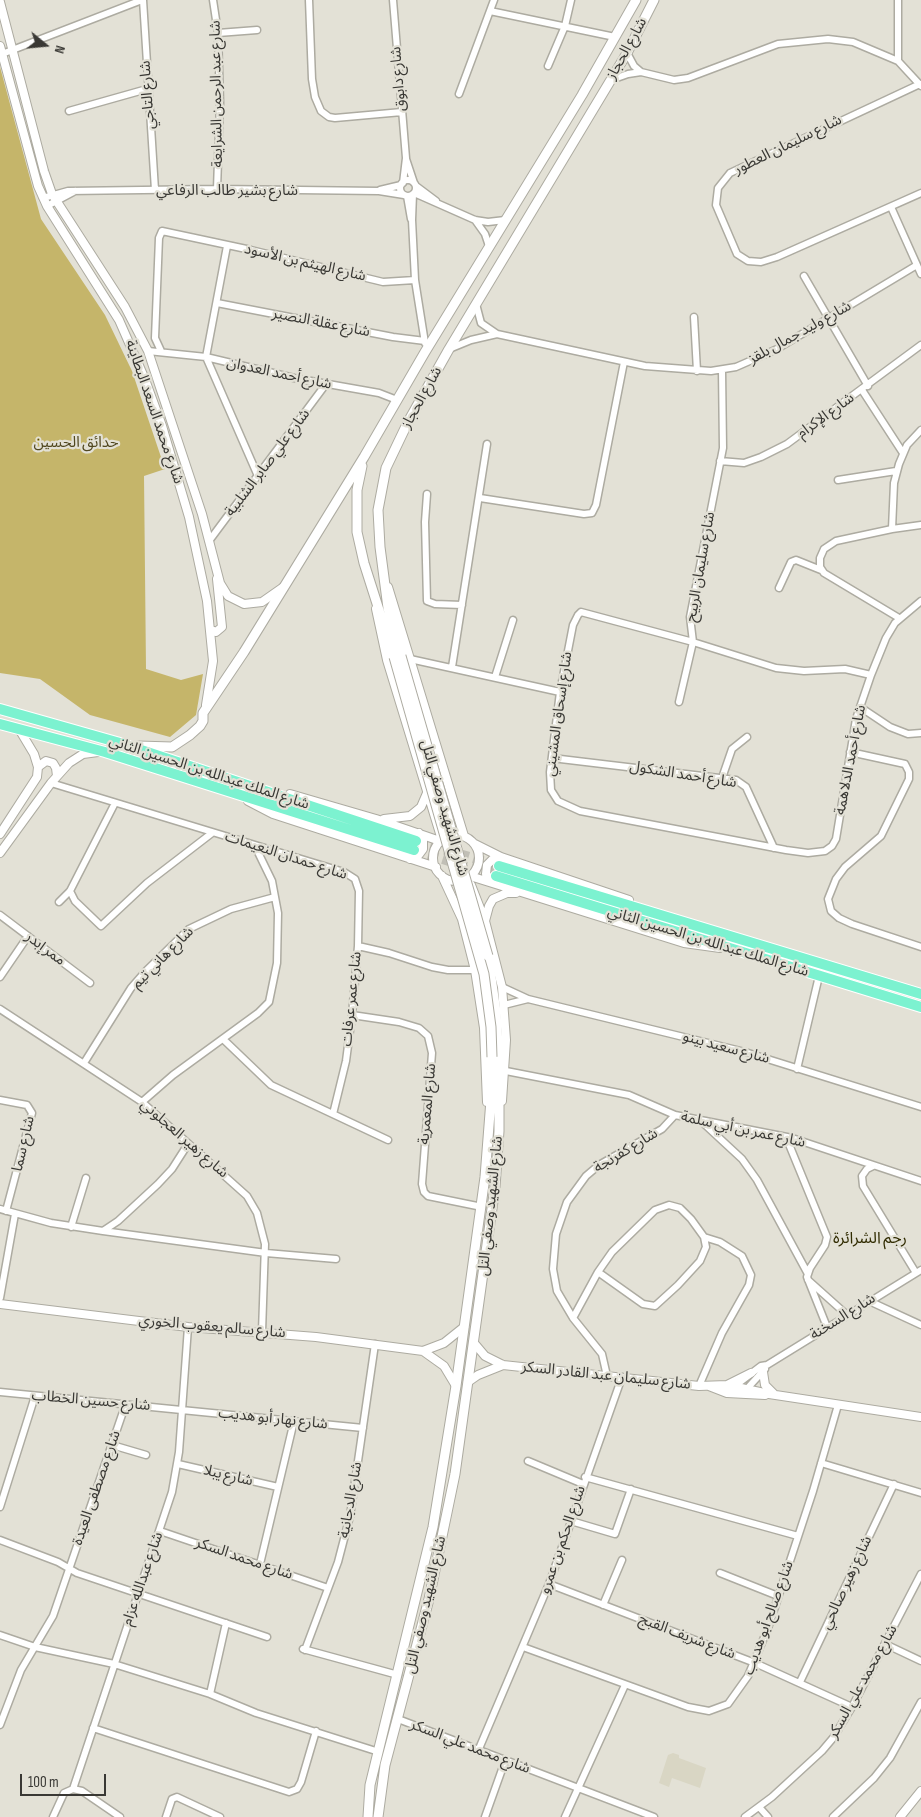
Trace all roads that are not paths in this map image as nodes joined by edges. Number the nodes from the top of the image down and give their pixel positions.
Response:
1 (142, 0) edge
2 (213, 0) edge
3 (309, 0) edge
4 (393, 0) edge
5 (494, 0) edge
6 (571, 0) edge
7 (636, 0) edge
8 (654, 0) edge
9 (898, 0) edge
10 (0, 2) edge
11 (490, 11) junction
12 (565, 26) junction
13 (258, 30) dead end
14 (218, 33) junction
15 (615, 37) junction
16 (1, 50) edge
17 (13, 50) junction
18 (627, 53) junction
19 (898, 61) junction
20 (548, 66) dead end
21 (641, 72) junction
22 (610, 80) junction
23 (920, 85) edge
24 (147, 89) junction
25 (459, 94) dead end
26 (69, 111) dead end
27 (402, 112) junction
28 (406, 158) junction
29 (402, 184) junction
30 (217, 189) junction
31 (155, 190) junction
32 (75, 191) junction
33 (379, 191) junction
34 (411, 191) junction
35 (921, 193) edge
36 (52, 194) junction
37 (43, 198) junction
38 (56, 202) junction
39 (47, 206) junction
40 (891, 207) junction
41 (475, 220) junction
42 (505, 220) junction
43 (227, 246) junction
44 (489, 246) junction
45 (917, 265) junction
46 (921, 274) edge
47 (804, 276) dead end
48 (415, 280) junction
49 (216, 303) junction
50 (476, 304) junction
51 (694, 318) dead end
52 (828, 319) junction
53 (497, 334) junction
54 (425, 341) junction
55 (921, 345) edge
56 (449, 349) junction
57 (148, 351) junction
58 (161, 351) junction
59 (424, 352) junction
60 (206, 358) junction
61 (624, 362) junction
62 (722, 370) junction
63 (697, 371) junction
64 (326, 384) junction
65 (865, 388) junction
66 (397, 400) junction
67 (921, 430) edge
68 (487, 444) dead end
69 (903, 453) junction
70 (364, 456) junction
71 (720, 460) junction
72 (896, 471) junction
73 (258, 476) junction
74 (838, 480) dead end
75 (427, 494) dead end
76 (480, 498) junction
77 (202, 514) junction
78 (189, 517) junction
79 (921, 525) edge
80 (892, 528) junction
81 (209, 541) junction
82 (383, 568) junction
83 (821, 570) junction
84 (218, 575) junction
85 (284, 587) junction
86 (779, 588) dead end
87 (375, 597) junction
88 (921, 601) edge
89 (462, 604) junction
90 (899, 618) junction
91 (513, 620) dead end
92 (211, 630) junction
93 (693, 642) junction
94 (397, 657) junction
95 (410, 659) junction
96 (452, 667) junction
97 (871, 675) junction
98 (495, 677) junction
99 (560, 692) junction
100 (679, 702) dead end
101 (860, 707) junction
102 (0, 709) edge
103 (203, 713) junction
104 (0, 724) edge
105 (19, 729) junction
106 (921, 733) edge
107 (748, 737) dead end
108 (120, 742) junction
109 (105, 752) junction
110 (850, 752) junction
111 (552, 758) junction
112 (38, 767) junction
113 (722, 778) junction
114 (54, 780) junction
115 (243, 784) junction
116 (427, 793) junction
117 (115, 802) junction
118 (454, 804) junction
119 (434, 818) junction
120 (376, 819) junction
121 (212, 833) junction
122 (0, 834) edge
123 (464, 836) junction
124 (441, 841) junction
125 (475, 844) junction
126 (255, 846) junction
127 (414, 846) junction
128 (832, 846) joint
129 (774, 848) junction
130 (0, 853) edge
131 (436, 868) junction
132 (497, 870) junction
133 (442, 876) junction
134 (469, 877) junction
135 (357, 883) joint
136 (70, 891) junction
137 (524, 894) junction
138 (275, 897) junction
139 (59, 902) dead end
140 (481, 910) junction
141 (0, 915) edge
142 (462, 920) junction
143 (485, 921) junction
144 (28, 936) junction
145 (358, 946) junction
146 (921, 947) edge
147 (733, 949) junction
148 (475, 970) junction
149 (819, 976) junction
150 (0, 977) edge
151 (90, 983) dead end
152 (502, 987) junction
153 (921, 994) edge
154 (528, 999) junction
155 (504, 1005) junction
156 (921, 1007) edge
157 (0, 1009) edge
158 (352, 1015) junction
159 (223, 1039) junction
160 (496, 1059) junction
161 (84, 1063) junction
162 (797, 1069) junction
163 (506, 1071) junction
164 (0, 1100) edge
165 (142, 1102) junction
166 (921, 1107) edge
167 (333, 1114) junction
168 (675, 1115) junction
169 (700, 1120) junction
170 (499, 1131) junction
171 (488, 1132) junction
172 (786, 1137) junction
173 (388, 1140) dead end
174 (188, 1144) junction
175 (874, 1166) junction
176 (86, 1178) dead end
177 (921, 1181) edge
178 (482, 1206) junction
179 (3, 1210) edge
180 (15, 1214) junction
181 (71, 1227) junction
182 (103, 1231) junction
183 (704, 1237) junction
184 (266, 1253) junction
185 (336, 1259) dead end
186 (598, 1272) junction
187 (918, 1272) edge
188 (808, 1277) junction
189 (0, 1298) edge
190 (869, 1301) junction
191 (0, 1304) edge
192 (846, 1314) junction
193 (573, 1318) junction
194 (921, 1325) edge
195 (188, 1327) junction
196 (464, 1327) junction
197 (827, 1327) junction
198 (262, 1332) junction
199 (474, 1343) junction
200 (375, 1344) junction
201 (423, 1351) junction
202 (503, 1365) junction
203 (765, 1369) junction
204 (751, 1374) junction
205 (607, 1376) junction
206 (622, 1377) junction
207 (468, 1382) junction
208 (728, 1385) junction
209 (456, 1386) junction
210 (699, 1386) junction
211 (709, 1386) junction
212 (735, 1390) junction
213 (744, 1391) junction
214 (0, 1392) edge
215 (772, 1394) junction
216 (35, 1396) junction
217 (838, 1405) junction
218 (125, 1406) junction
219 (183, 1409) junction
220 (921, 1416) edge
221 (294, 1421) junction
222 (362, 1428) junction
223 (112, 1445) junction
224 (146, 1455) dead end
225 (528, 1461) dead end
226 (821, 1463) junction
227 (178, 1464) junction
228 (585, 1477) junction
229 (583, 1484) junction
230 (894, 1484) junction
231 (278, 1487) junction
232 (631, 1489) junction
233 (921, 1493) edge
234 (0, 1507) edge
235 (571, 1521) junction
236 (160, 1531) junction
237 (798, 1536) junction
238 (0, 1540) edge
239 (622, 1560) dead end
240 (260, 1564) junction
241 (70, 1569) junction
242 (423, 1571) junction
243 (435, 1573) junction
244 (720, 1573) dead end
245 (921, 1574) edge
246 (549, 1584) junction
247 (328, 1588) junction
248 (419, 1588) junction
249 (431, 1591) junction
250 (137, 1593) junction
251 (778, 1596) junction
252 (603, 1605) junction
253 (226, 1623) junction
254 (0, 1635) edge
255 (267, 1637) dead end
256 (885, 1644) junction
257 (35, 1647) junction
258 (523, 1647) junction
259 (921, 1661) edge
260 (755, 1663) junction
261 (114, 1664) junction
262 (398, 1675) junction
263 (800, 1682) junction
264 (625, 1684) junction
265 (210, 1694) junction
266 (921, 1702) edge
267 (852, 1707) junction
268 (2, 1713) edge
269 (398, 1719) junction
270 (0, 1725) edge
271 (93, 1728) junction
272 (316, 1732) junction
273 (478, 1751) junction
274 (379, 1752) junction
275 (505, 1761) junction
276 (579, 1788) junction
277 (73, 1789) junction
278 (921, 1791) edge
279 (759, 1807) junction
280 (904, 1816) edge
281 (53, 1817) edge
282 (120, 1817) edge
283 (166, 1817) edge
284 (220, 1817) edge
285 (368, 1817) edge
286 (378, 1817) edge
287 (485, 1817) edge
288 (565, 1817) edge
289 (654, 1817) edge
290 (745, 1817) edge
291 (768, 1817) edge
292 (833, 1817) edge

1 - 17 street
1 - 24 street, شارع التاجي
2 - 14 street, شارع عبد الرحمن الشرايعة
3 - 27 street
4 - 27 street, شارع دابوق
5 - 11 street
6 - 12 street
7 - 15 main road, شارع الحجاز
8 - 18 main road, شارع الحجاز
9 - 19 street
10 - 17 street, شارع محمد السعد البطاينة
11 - 12 street
11 - 25 street
12 - 15 street
12 - 20 street
13 - 14 street
14 - 30 street, شارع عبد الرحمن الشرايعة
15 - 42 main road, شارع الحجاز
16 - 17 street
16 - 37 street, شارع محمد السعد البطاينة
17 - 36 street, شارع محمد السعد البطاينة
18 - 21 street
18 - 22 main road, شارع الحجاز
19 - 21 street
19 - 23 street
21 - 22 street
22 - 50 main road, شارع الحجاز
23 - 40 street, شارع سليمان العطور
24 - 26 street
24 - 31 street, شارع التاجي
27 - 28 street, شارع دابوق
28 - 29 street, شارع دابوق
28 - 34 street, شارع دابوق
29 - 33 street, شارع بشير طالب الرفاعي
29 - 34 street
29 - 34 street, شارع بشير طالب الرفاعي
30 - 31 street, شارع بشير طالب الرفاعي
30 - 33 street, شارع بشير طالب الرفاعي
31 - 32 street, شارع بشير طالب الرفاعي
32 - 36 street, شارع بشير طالب الرفاعي
32 - 38 street, شارع بشير طالب الرفاعي
33 - 34 street, شارع بشير طالب الرفاعي
34 - 41 street, شارع بشير طالب الرفاعي
34 - 48 street
35 - 40 street, شارع سليمان العطور
36 - 37 street, شارع بشير طالب الرفاعي
36 - 38 street, شارع محمد السعد البطاينة
37 - 39 street, شارع محمد السعد البطاينة
38 - 39 street, شارع بشير طالب الرفاعي
38 - 57 street, شارع محمد السعد البطاينة
39 - 78 street, شارع محمد السعد البطاينة
40 - 45 street
41 - 42 street, شارع بشير طالب الرفاعي
41 - 44 street
42 - 44 main road, شارع الحجاز
43 - 48 street, شارع الهيثم بن الأسود
43 - 49 street, شارع الهيثم بن الأسود
43 - 58 street
44 - 59 main road, شارع الحجاز
45 - 46 street
45 - 52 street, شارع وليد جمال بلقز
47 - 52 street
48 - 54 street
49 - 54 street, شارع عقلة النصير
49 - 60 street, شارع الهيثم بن الأسود
50 - 53 street
50 - 56 main road, شارع الحجاز
51 - 63 street
52 - 62 street, شارع وليد جمال بلقز
52 - 65 street
53 - 56 street, شارع وليد جمال بلقز
53 - 61 street, شارع وليد جمال بلقز
54 - 59 street
55 - 65 street, شارع الإكرام
56 - 82 main road, شارع الحجاز
57 - 58 street, شارع أحمد العدوان
57 - 77 street, شارع محمد السعد البطاينة
58 - 60 street, شارع أحمد العدوان
59 - 66 main road, شارع الحجاز
60 - 64 street, شارع أحمد العدوان
60 - 73 street
61 - 63 street, شارع وليد جمال بلقز
61 - 76 street
62 - 63 street, شارع وليد جمال بلقز
62 - 71 street, شارع سليمان الربيح
64 - 66 street, شارع أحمد العدوان
64 - 73 street, شارع علي صابر الشلبية
65 - 69 street
65 - 71 street, شارع الإكرام
66 - 70 main road, شارع الحجاز
67 - 69 street
68 - 76 street
69 - 72 street
70 - 85 main road, شارع الحجاز
70 - 87 main road, شارع الحجاز
71 - 93 street, شارع سليمان الربيح
72 - 74 street
72 - 80 street
73 - 81 street, شارع علي صابر الشلبية
75 - 89 street
76 - 89 street
77 - 78 street
77 - 81 street, شارع محمد السعد البطاينة
78 - 92 street, شارع محمد السعد البطاينة
79 - 80 street
80 - 83 street
81 - 84 street, شارع محمد السعد البطاينة
82 - 94 main road, شارع الشهيد وصفي التل
82 - 95 street, شارع الحجاز
83 - 86 street
83 - 90 street
84 - 85 street, شارع محمد السعد البطاينة
84 - 92 street
85 - 103 main road, شارع الحجاز
87 - 94 main road, شارع الشهيد وصفي التل
87 - 116 street, شارع الحجاز
88 - 90 street, شارع أحمد الدلاهمة
89 - 96 street
90 - 97 street, شارع أحمد الدلاهمة
91 - 98 street
92 - 103 street, شارع محمد السعد البطاينة
93 - 97 street, شارع سليمان الربيح
93 - 99 street, شارع إسحاق المشيني
93 - 100 street
94 - 160 main road, شارع الشهيد وصفي التل, bridge
95 - 96 street
95 - 118 street, شارع الحجاز
96 - 98 street
97 - 101 street, شارع أحمد الدلاهمة
98 - 99 street
99 - 111 street, شارع إسحاق المشيني
101 - 106 street
101 - 110 street, شارع أحمد الدلاهمة
102 - 108 highway, شارع الملك عبدالله بن الحسين الثاني
103 - 108 main road, شارع الحجاز
104 - 105 highway, شارع الملك عبدالله بن الحسين الثاني
105 - 109 highway, شارع الملك عبدالله بن الحسين الثاني
105 - 112 street
107 - 113 street
108 - 115 highway, شارع الملك عبدالله بن الحسين الثاني
109 - 114 street
109 - 127 highway, شارع الملك عبدالله بن الحسين الثاني
110 - 128 street, شارع أحمد الدلاهمة
110 - 146 street
111 - 113 street, شارع أحمد الشكول
111 - 129 street, شارع إسحاق المشيني
112 - 114 street
112 - 122 street
113 - 129 street, شارع أحمد الشكول
114 - 117 street, شارع حمدان النعيمات
114 - 130 street
115 - 120 street
115 - 127 highway, شارع الملك عبدالله بن الحسين الثاني
116 - 119 street, شارع الحجاز
116 - 120 street
117 - 121 street, شارع حمدان النعيمات
117 - 136 street
118 - 119 street
118 - 123 street, شارع الحجاز
119 - 124 street, شارع الحجاز
120 - 127 street
121 - 126 street, شارع حمدان النعيمات
121 - 136 street, شارع حمدان النعيمات
123 - 124 street
123 - 125 street
124 - 127 street
124 - 131 street
125 - 132 street
125 - 134 street
126 - 135 street, شارع حمدان النعيمات
126 - 138 street
127 - 131 street
128 - 129 street, شارع إسحاق المشيني
131 - 133 street
132 - 134 street
132 - 137 street
132 - 147 highway, شارع الملك عبدالله بن الحسين الثاني
132 - 153 highway, شارع الملك عبدالله بن الحسين الثاني
133 - 134 street
133 - 142 street
134 - 140 street
135 - 145 street, شارع عمر عرفات
136 - 139 street
137 - 143 street
137 - 147 street
138 - 159 street
138 - 161 street, شارع هاني تيم
140 - 142 street
140 - 143 street
141 - 144 street, ممر إبدر
142 - 148 street
143 - 152 street
144 - 150 street
144 - 151 street, ممر إبدر
145 - 148 street
145 - 158 street, شارع عمر عرفات
147 - 149 highway, شارع الملك عبدالله بن الحسين الثاني
148 - 171 street
149 - 156 highway, شارع الملك عبدالله بن الحسين الثاني
149 - 162 street
152 - 154 street, شارع سعيد بينو
152 - 155 street
154 - 155 street, شارع سعيد بينو
154 - 162 street, شارع سعيد بينو
155 - 163 street
157 - 161 street, شارع زهير العجلوني
158 - 167 street, شارع عمر عرفات
158 - 178 street, شارع المعمرية
159 - 165 street
159 - 167 street
160 - 170 main road, شارع الشهيد وصفي التل
160 - 171 main road, شارع الشهيد وصفي التل
161 - 165 street, شارع زهير العجلوني
162 - 166 street, شارع سعيد بينو
163 - 168 street, شارع عمر بن أبي سلمة
163 - 170 street
164 - 179 street, شارع سما
165 - 174 street, شارع زهير العجلوني
167 - 173 street
168 - 169 street, شارع عمر بن أبي سلمة
168 - 193 street, شارع كفرنجة
169 - 172 street, شارع عمر بن أبي سلمة
169 - 188 street
170 - 199 main road, شارع الشهيد وصفي التل
171 - 178 main road, شارع الشهيد وصفي التل
172 - 175 street, شارع عمر بن أبي سلمة
172 - 188 street
174 - 182 street
174 - 184 street, شارع زهير العجلوني
175 - 177 street, شارع عمر بن أبي سلمة
175 - 187 street
176 - 181 street
178 - 196 main road, شارع الشهيد وصفي التل
179 - 180 street
180 - 181 street
180 - 189 street
181 - 182 street
182 - 184 street
183 - 186 street
183 - 186 street
183 - 210 street
184 - 185 street
184 - 198 street, شارع زهير العجلوني
186 - 193 street
187 - 190 street, شارع السخنة
188 - 192 street
188 - 197 street
190 - 192 street, شارع السخنة
190 - 194 street
191 - 195 street, شارع سالم يعقوب الخوري
192 - 197 street, شارع السخنة
193 - 205 street, شارع كفرنجة
195 - 198 street, شارع سالم يعقوب الخوري
195 - 219 street, شارع عبدالله عزام
196 - 201 street
196 - 209 main road, شارع الشهيد وصفي التل
197 - 203 street, شارع السخنة
198 - 200 street, شارع سالم يعقوب الخوري
199 - 202 street, شارع سليمان عبد القادر السكر
199 - 207 main road, شارع الشهيد وصفي التل
200 - 201 street, شارع سالم يعقوب الخوري
200 - 222 street, شارع الدجانية
201 - 209 street, شارع سالم يعقوب الخوري
202 - 205 street, شارع سليمان عبد القادر السكر
202 - 207 street, شارع سليمان عبد القادر السكر
203 - 204 street, شارع السخنة
203 - 213 street, شارع السخنة
203 - 215 street
204 - 208 street
204 - 212 street, شارع السخنة
205 - 206 street, شارع سليمان عبد القادر السكر
206 - 210 street, شارع سليمان عبد القادر السكر
206 - 228 street
207 - 243 main road, شارع الشهيد وصفي التل
208 - 211 street, شارع سليمان عبد القادر السكر
208 - 212 street, شارع سليمان عبد القادر السكر
209 - 242 main road, شارع الشهيد وصفي التل
210 - 211 street, شارع سليمان عبد القادر السكر
211 - 212 street, شارع سليمان عبد القادر السكر
212 - 213 street, شارع سليمان عبد القادر السكر
213 - 215 street, شارع سليمان عبد القادر السكر
214 - 216 street, شارع حسين الخطاب
215 - 217 street, شارع سليمان عبد القادر السكر
216 - 218 street, شارع حسين الخطاب
216 - 234 street
217 - 220 street, شارع سليمان عبد القادر السكر
217 - 226 street, شارع صالح أبو هديب
218 - 219 street, شارع حسين الخطاب
218 - 223 street, شارع مصطفى العيدة
219 - 221 street, شارع نهار أبو هديب
219 - 227 street, شارع عبدالله عزام
221 - 222 street, شارع نهار أبو هديب
221 - 231 street
222 - 247 street, شارع الدجانية
223 - 224 street
223 - 241 street, شارع مصطفى العيدة
225 - 229 street
226 - 230 street
226 - 237 street, شارع صالح أبو هديب
227 - 231 street, شارع يبلا
227 - 236 street, شارع عبدالله عزام
228 - 229 street, شارع الحكم بن عمرو
228 - 232 street, شارع الحكم بن عمرو
229 - 235 street, شارع الحكم بن عمرو
230 - 233 street
230 - 263 street, شارع زهير صالحي
231 - 240 street
232 - 235 street
232 - 237 street, شارع الحكم بن عمرو
235 - 246 street, شارع الحكم بن عمرو
236 - 240 street, شارع محمد السكر
236 - 250 street, شارع عبدالله عزام
237 - 251 street, شارع صالح أبو هديب
238 - 241 street
239 - 252 street
240 - 247 street, شارع محمد السكر
241 - 250 street
241 - 257 street, شارع مصطفى العيدة
242 - 243 main road
242 - 248 main road, شارع الشهيد وصفي التل
243 - 249 main road, شارع الشهيد وصفي التل
244 - 251 street
245 - 256 street, شارع محمد علي السكر
246 - 252 street, شارع شريف القبج
246 - 258 street, شارع الحكم بن عمرو
247 - 262 street, شارع الدجانية
248 - 249 main road
248 - 262 main road, شارع الشهيد وصفي التل
249 - 269 main road, شارع الشهيد وصفي التل
250 - 253 street
250 - 261 street, شارع عبدالله عزام
251 - 260 street, شارع صالح أبو هديب
252 - 260 street, شارع شريف القبج
253 - 255 street
253 - 265 street
254 - 257 street
256 - 259 street
256 - 267 street, شارع محمد علي السكر
257 - 261 street
257 - 268 street, شارع مصطفى العيدة
258 - 264 street, شارع صالح أبو هديب
258 - 273 street, شارع الحكم بن عمرو
260 - 263 street, شارع شريف القبج
260 - 264 street, شارع صالح أبو هديب
261 - 265 street
261 - 271 street, شارع عبدالله عزام
262 - 274 main road, شارع الشهيد وصفي التل
263 - 267 street, شارع شريف القبج
264 - 276 street
265 - 272 street
266 - 292 street
267 - 279 street, شارع محمد علي السكر
268 - 270 street, شارع مصطفى العيدة
269 - 273 street, شارع محمد علي السكر
269 - 286 main road, شارع الشهيد وصفي التل
271 - 272 street
271 - 277 street, شارع عبدالله عزام
272 - 274 street
273 - 275 street, شارع محمد علي السكر
274 - 285 main road, شارع الشهيد وصفي التل
275 - 276 street, شارع محمد علي السكر
275 - 287 street
276 - 288 street
276 - 289 street, شارع محمد علي السكر
277 - 281 street, شارع عبدالله عزام
277 - 282 street
278 - 280 street
279 - 290 street, شارع محمد علي السكر
279 - 291 street
283 - 284 street

